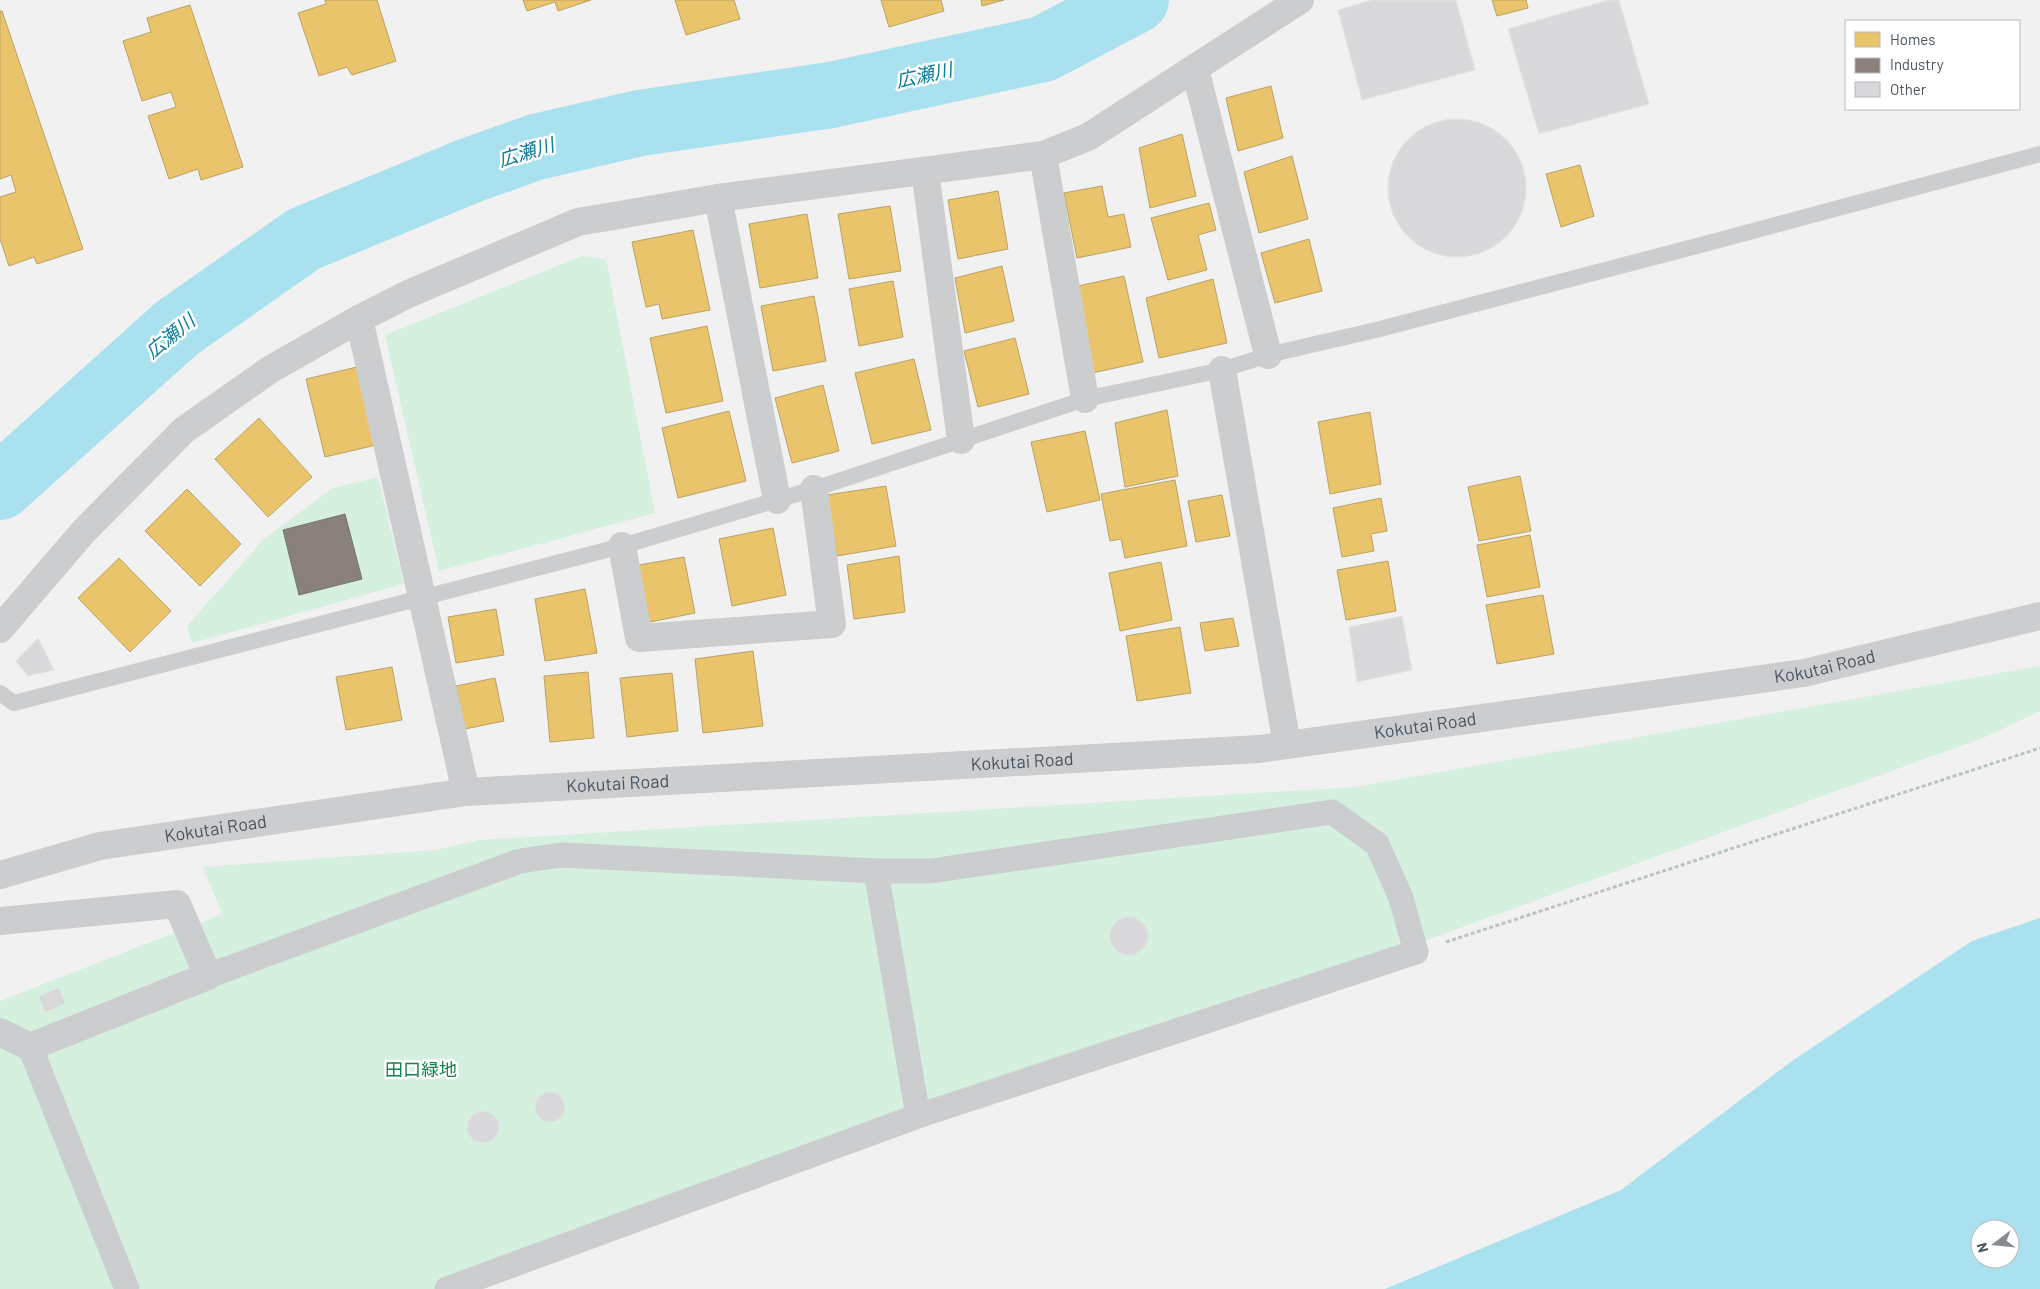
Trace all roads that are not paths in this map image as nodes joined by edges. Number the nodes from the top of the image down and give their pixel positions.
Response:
1 (1300, 0) edge
2 (1195, 69) junction
3 (2040, 154) edge
4 (1043, 155) junction
5 (925, 171) junction
6 (718, 198) junction
7 (359, 319) junction
8 (1268, 355) junction
9 (1222, 370) junction
10 (1085, 399) junction
11 (961, 440) junction
12 (814, 490) junction
13 (777, 500) junction
14 (622, 546) junction
15 (422, 597) junction
16 (2040, 616) edge
17 (0, 628) edge
18 (0, 693) edge
19 (1287, 745) junction
20 (466, 792) junction
21 (876, 871) junction
22 (0, 875) edge
23 (0, 920) edge
24 (208, 976) junction
25 (0, 1032) edge
26 (30, 1047) junction
27 (918, 1116) junction
28 (126, 1289) edge
29 (447, 1289) edge

1 - 2 street
2 - 4 street
2 - 8 street
3 - 8 lane
4 - 5 street
4 - 10 street
5 - 6 street
5 - 11 street
6 - 7 street
6 - 13 street
7 - 15 street
7 - 17 street
8 - 9 lane
9 - 10 lane
9 - 19 street
10 - 11 lane
11 - 12 lane
12 - 13 lane
12 - 14 street
13 - 14 lane
14 - 15 lane
15 - 18 lane
15 - 20 street
16 - 19 street, Kokutai Road
19 - 20 street, Kokutai Road
20 - 22 street, Kokutai Road
21 - 24 street
21 - 27 street
21 - 27 street
23 - 24 street
24 - 26 street
25 - 26 street
26 - 28 street
27 - 29 street

